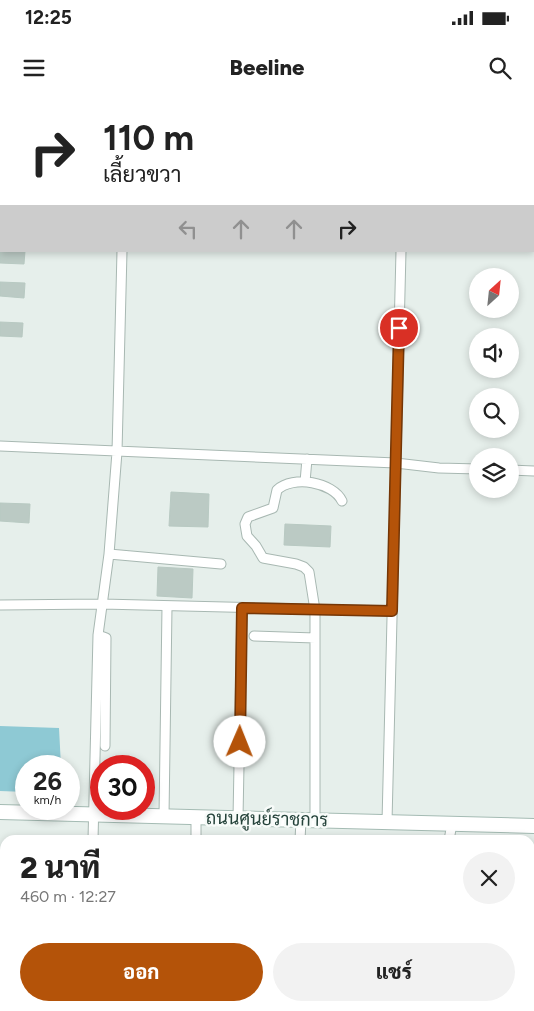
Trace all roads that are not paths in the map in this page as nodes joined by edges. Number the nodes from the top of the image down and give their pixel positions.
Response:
1 (122, 252) edge
2 (401, 252) edge
3 (0, 446) edge
4 (117, 452) junction
5 (307, 459) junction
6 (396, 463) junction
7 (469, 469) edge
8 (519, 470) edge
9 (534, 471) edge
10 (305, 482) junction
11 (342, 501) dead end
12 (108, 554) junction
13 (221, 564) dead end
14 (102, 604) junction
15 (0, 605) edge
16 (167, 607) junction
17 (242, 608) junction
18 (315, 610) junction
19 (392, 611) junction
20 (98, 635) junction
21 (254, 636) dead end
22 (315, 638) junction
23 (105, 746) dead end
24 (95, 755) edge
25 (0, 812) edge
26 (90, 814) edge
27 (155, 816) edge
28 (164, 816) junction
29 (196, 817) junction
30 (238, 818) junction
31 (93, 820) edge
32 (301, 820) junction
33 (315, 820) junction
34 (387, 822) junction
35 (452, 824) junction
36 (534, 826) edge
37 (93, 835) edge
38 (196, 835) edge
39 (300, 835) edge
40 (450, 835) edge

1 - 4 street
2 - 6 street
3 - 4 street
4 - 5 street
4 - 12 street
5 - 6 street
5 - 10 street
6 - 7 street
6 - 19 street
8 - 9 street
10 - 11 street
10 - 18 street
12 - 13 street
12 - 14 street
14 - 15 street
14 - 16 street
14 - 20 street
16 - 17 street
16 - 28 street
17 - 18 street
17 - 30 street
18 - 19 street
18 - 22 street
19 - 34 street
20 - 23 street
20 - 24 street
21 - 22 street
22 - 33 street
25 - 26 street, ถนนศูนย์ราชการ
27 - 28 street, ถนนศูนย์ราชการ
28 - 29 street, ถนนศูนย์ราชการ
29 - 30 street, ถนนศูนย์ราชการ
29 - 38 street
30 - 32 street, ถนนศูนย์ราชการ
31 - 37 street
32 - 33 street, ถนนศูนย์ราชการ
32 - 39 street
33 - 34 street, ถนนศูนย์ราชการ
34 - 35 street, ถนนศูนย์ราชการ
35 - 36 street, ถนนศูนย์ราชการ
35 - 40 street

